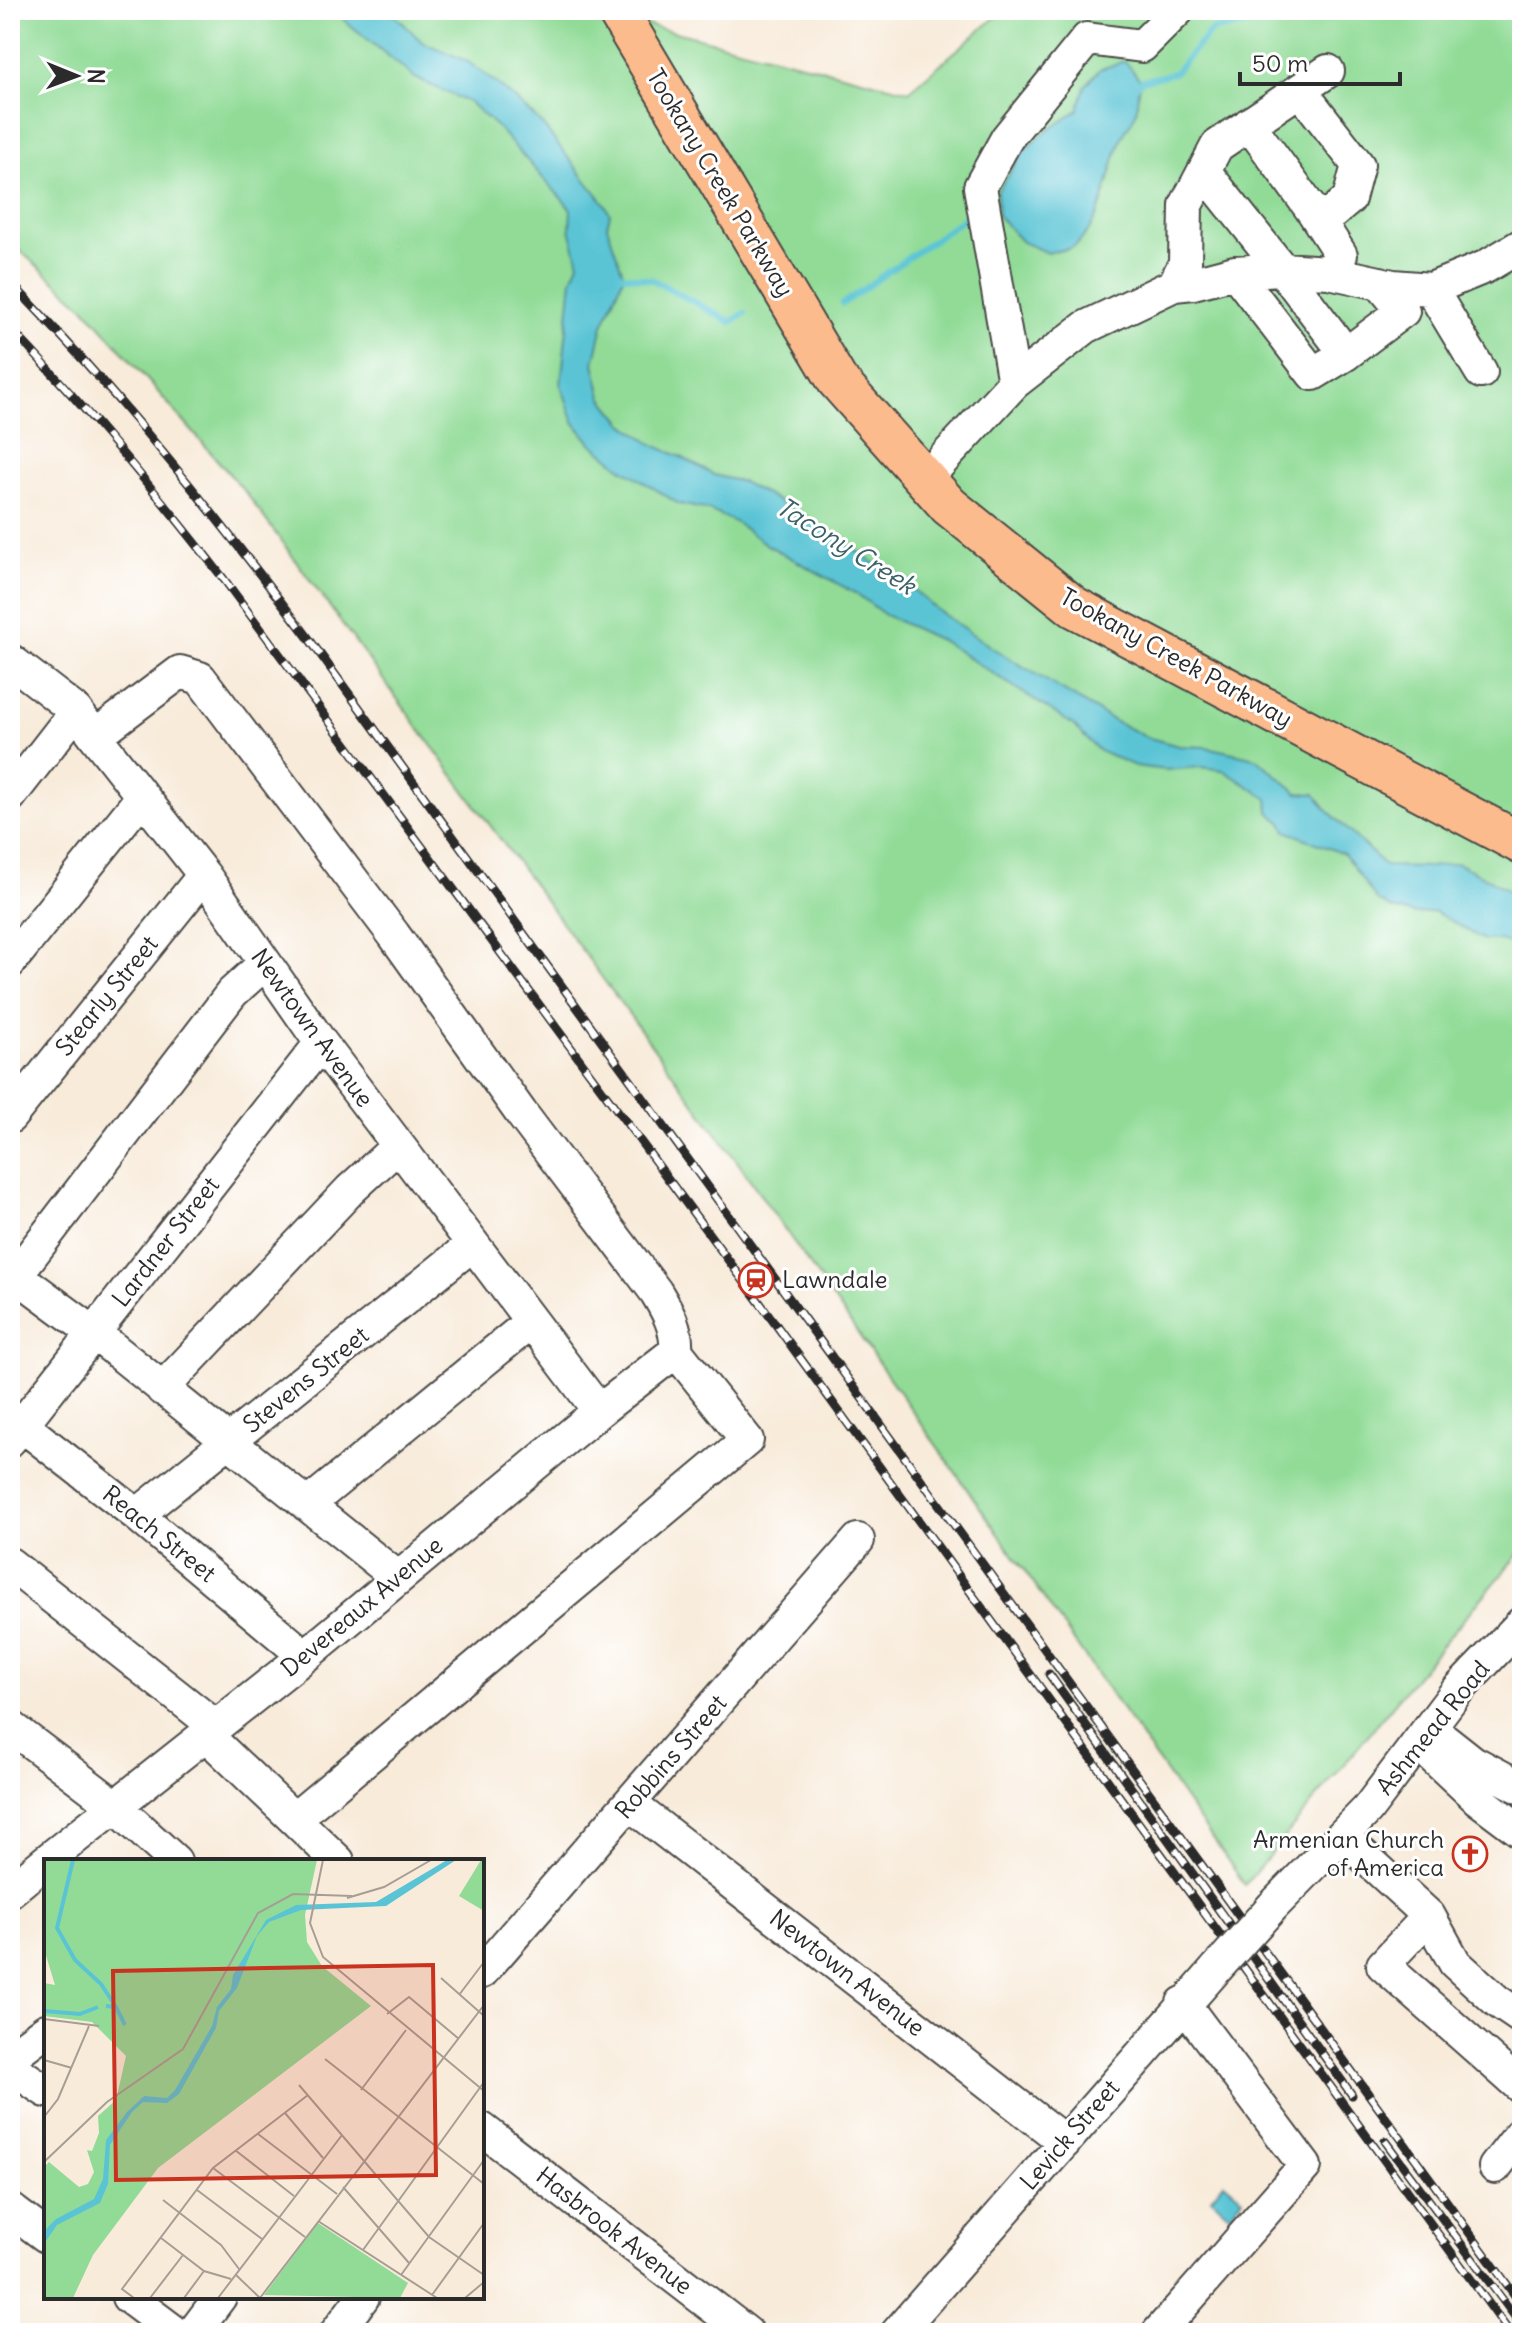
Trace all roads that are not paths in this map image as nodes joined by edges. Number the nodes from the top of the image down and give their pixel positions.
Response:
1 (617, 10) edge
2 (1178, 10) edge
3 (1328, 71) dead end
4 (1300, 90) junction
5 (1249, 124) junction
6 (1204, 171) junction
7 (1314, 213) junction
8 (1522, 245) edge
9 (1282, 269) junction
10 (1235, 272) junction
11 (1329, 272) junction
12 (1380, 283) junction
13 (1174, 285) junction
14 (1431, 289) junction
15 (1346, 354) junction
16 (1481, 372) dead end
17 (1014, 383) junction
18 (925, 479) junction
19 (10, 660) edge
20 (85, 724) junction
21 (10, 796) edge
22 (142, 797) junction
23 (1522, 844) edge
24 (204, 875) junction
25 (10, 962) edge
26 (265, 963) junction
27 (321, 1043) junction
28 (10, 1117) edge
29 (398, 1146) junction
30 (473, 1244) junction
31 (13, 1273) edge
32 (531, 1322) junction
33 (94, 1333) junction
34 (676, 1351) junction
35 (162, 1389) junction
36 (599, 1411) junction
37 (14, 1427) edge
38 (228, 1443) junction
39 (307, 1505) junction
40 (137, 1515) junction
41 (858, 1540) dead end
42 (10, 1564) edge
43 (397, 1577) junction
44 (1522, 1623) edge
45 (305, 1656) junction
46 (210, 1730) junction
47 (15, 1736) edge
48 (1424, 1736) junction
49 (1522, 1788) edge
50 (630, 1804) junction
51 (114, 1805) junction
52 (294, 1819) junction
53 (1522, 1832) edge
54 (1342, 1836) junction
55 (54, 1859) edge
56 (173, 1859) edge
57 (336, 1859) edge
58 (1429, 1916) junction
59 (1244, 1937) joint
60 (484, 1970) edge
61 (1183, 2003) junction
62 (1522, 2018) edge
63 (44, 2032) edge
64 (10, 2057) edge
65 (10, 2067) edge
66 (1522, 2088) edge
67 (44, 2090) edge
68 (484, 2131) edge
69 (1522, 2132) edge
70 (1065, 2142) junction
71 (1495, 2167) dead end
72 (10, 2209) edge
73 (44, 2234) edge
74 (131, 2299) edge
75 (218, 2299) edge
76 (362, 2299) edge
77 (176, 2333) edge
78 (193, 2333) edge
79 (336, 2333) edge
80 (747, 2333) edge
81 (897, 2333) edge
82 (1158, 2333) edge

1 - 18 main road, Tookany Creek Parkway
2 - 17 street
3 - 4 street
4 - 5 street
4 - 7 street
5 - 6 street
5 - 7 street
6 - 9 street
6 - 13 street
7 - 11 street
8 - 14 street
9 - 10 street
9 - 11 street
9 - 15 street
10 - 13 street
10 - 15 street
11 - 12 street
12 - 14 street
12 - 15 street
13 - 17 street
14 - 16 street
17 - 18 street
18 - 23 main road, Tookany Creek Parkway
19 - 20 street, Newtown Avenue
20 - 21 street
20 - 22 street, Newtown Avenue
20 - 34 street
22 - 24 street, Newtown Avenue
22 - 25 street
24 - 26 street, Newtown Avenue
24 - 28 street, Stearly Street
26 - 27 street, Newtown Avenue
26 - 31 street
27 - 29 street, Newtown Avenue
27 - 33 street, Lardner Street
29 - 30 street, Newtown Avenue
29 - 35 street
30 - 32 street, Newtown Avenue
30 - 38 street, Stevens Street
31 - 33 street
32 - 36 street, Newtown Avenue
32 - 39 street
33 - 35 street
33 - 37 street, Lardner Street
34 - 36 street, Devereaux Avenue
34 - 52 street
35 - 38 street
36 - 43 street, Devereaux Avenue
37 - 40 street, Reach Street
38 - 39 street
38 - 40 street, Stevens Street
39 - 43 street
40 - 45 street, Reach Street
41 - 50 street, Robbins Street
42 - 46 street
43 - 45 street, Devereaux Avenue
44 - 48 street, Ashmead Road
45 - 46 street, Devereaux Avenue
46 - 51 street, Devereaux Avenue
46 - 52 street
47 - 51 street
48 - 49 street
48 - 53 street
48 - 54 street, Ashmead Road
50 - 60 street, Robbins Street
50 - 70 street, Newtown Avenue
51 - 55 street, Devereaux Avenue
51 - 56 street
52 - 57 street
54 - 58 street
54 - 59 street, Ashmead Road, bridge
58 - 62 street
58 - 66 street
59 - 61 street, Levick Street, bridge
61 - 70 street, Levick Street
61 - 82 street
63 - 64 street
65 - 67 street
68 - 80 street, Hasbrook Avenue
69 - 71 street
70 - 81 street, Levick Street
72 - 73 street
74 - 77 street
75 - 78 street
76 - 79 street

